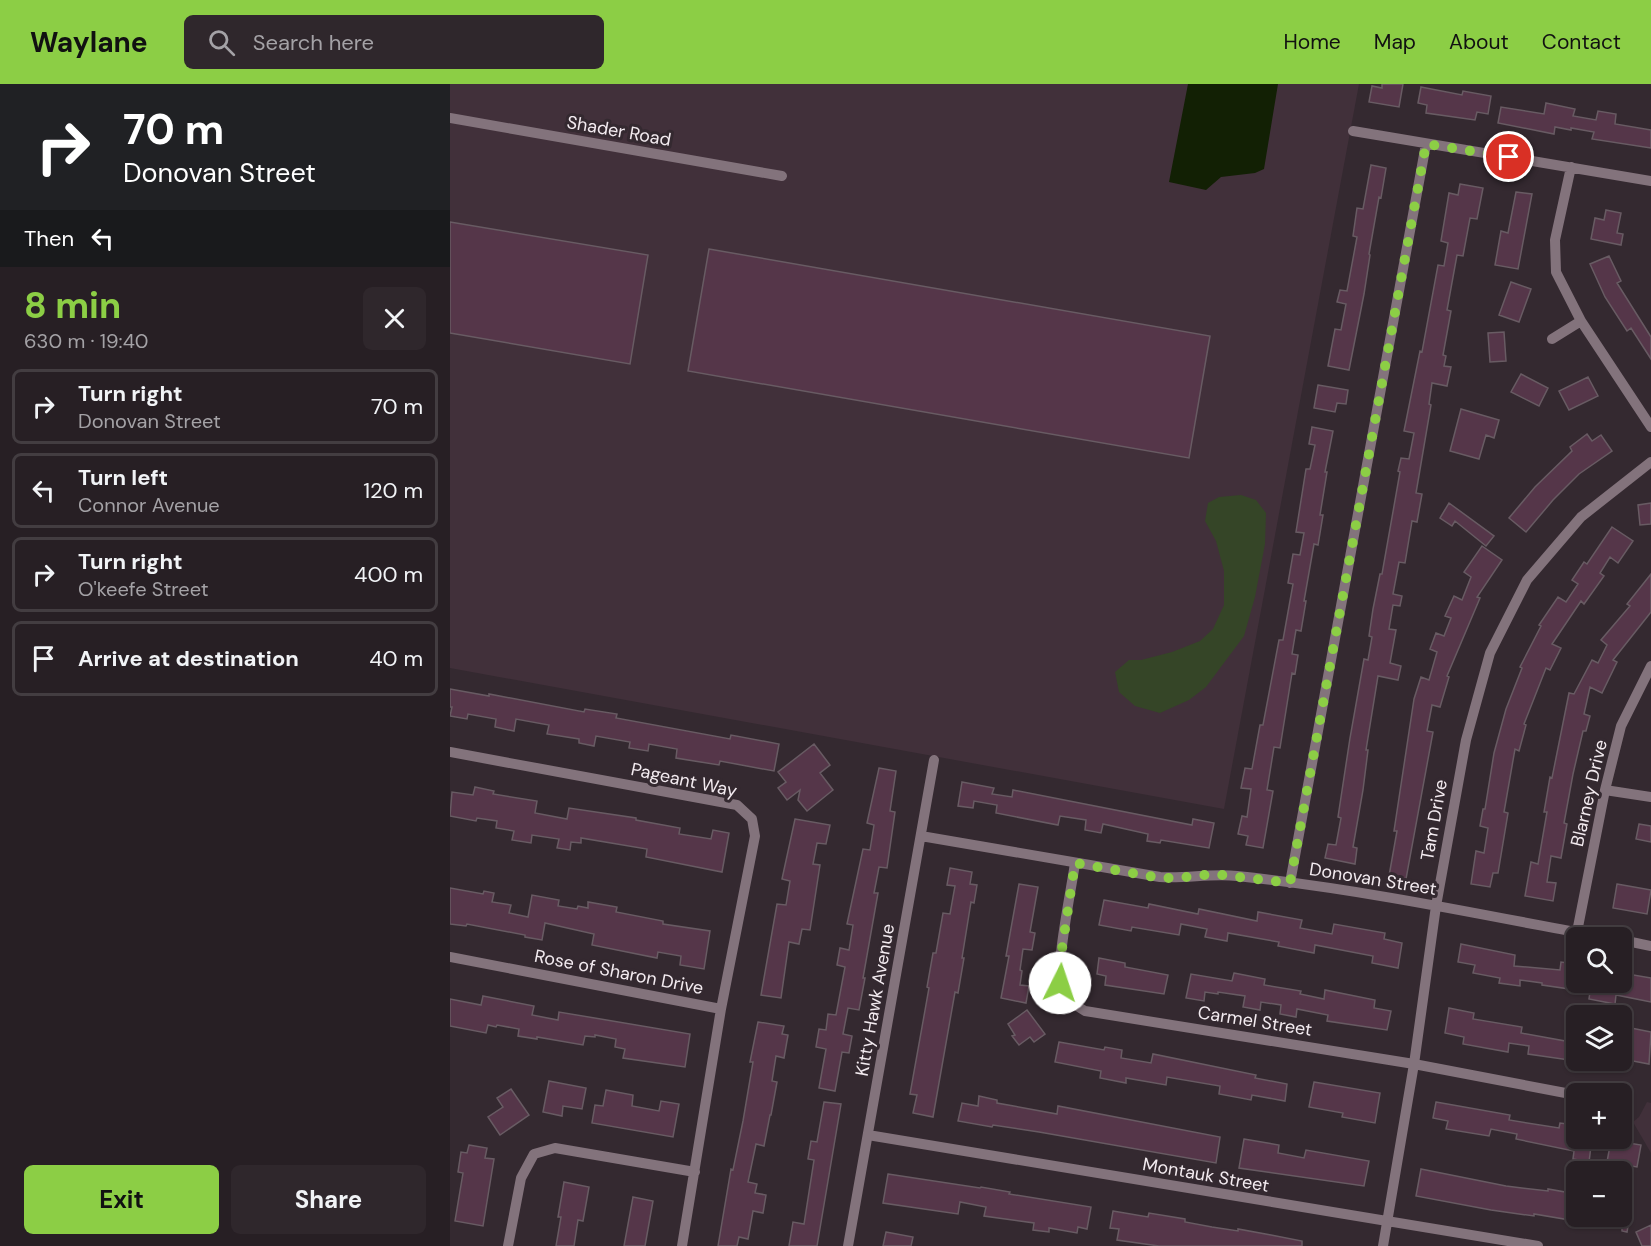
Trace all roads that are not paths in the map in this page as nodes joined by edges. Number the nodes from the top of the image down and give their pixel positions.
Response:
1 (450, 118) edge
2 (1353, 132) dead end
3 (1426, 144) junction
4 (1570, 167) junction
5 (782, 176) dead end
6 (1651, 181) edge
7 (1581, 321) junction
8 (1552, 339) dead end
9 (1651, 427) edge
10 (1651, 462) edge
11 (1651, 666) edge
12 (450, 752) edge
13 (934, 760) dead end
14 (1605, 790) junction
15 (1651, 797) edge
16 (921, 836) junction
17 (1075, 863) junction
18 (1290, 883) junction
19 (1436, 906) junction
20 (1578, 927) edge
21 (1566, 930) edge
22 (1632, 942) edge
23 (1651, 946) edge
24 (450, 957) edge
25 (721, 1009) junction
26 (1414, 1064) junction
27 (1566, 1093) edge
28 (868, 1135) junction
29 (695, 1172) junction
30 (1387, 1222) junction
31 (508, 1246) edge
32 (682, 1246) edge
33 (848, 1246) edge
34 (1383, 1246) edge
35 (1538, 1246) edge

1 - 5 street, Shader Road
2 - 3 street
3 - 4 street
3 - 18 street
4 - 6 street
4 - 7 street
7 - 8 street
7 - 9 street
10 - 19 street, Tam Drive
11 - 14 street, Blarney Drive
12 - 25 street, Pageant Way
13 - 16 street, Kitty Hawk Avenue
14 - 15 street
14 - 20 street, Blarney Drive
16 - 17 street, Donovan Street
16 - 28 street, Kitty Hawk Avenue
17 - 18 street, Donovan Street
17 - 26 street, Carmel Street
18 - 19 street, Donovan Street
19 - 21 street, Donovan Street
19 - 26 street, Tam Drive
22 - 23 street
24 - 25 street, Rose of Sharon Drive
25 - 29 street, Rose of Sharon Drive
26 - 27 street, Carmel Street
26 - 30 street, Tam Drive
28 - 30 street, Montauk Street
28 - 33 street, Kitty Hawk Avenue
29 - 31 street
29 - 32 street, Rose of Sharon Drive
30 - 34 street, Tam Drive
30 - 35 street, Montauk Street

